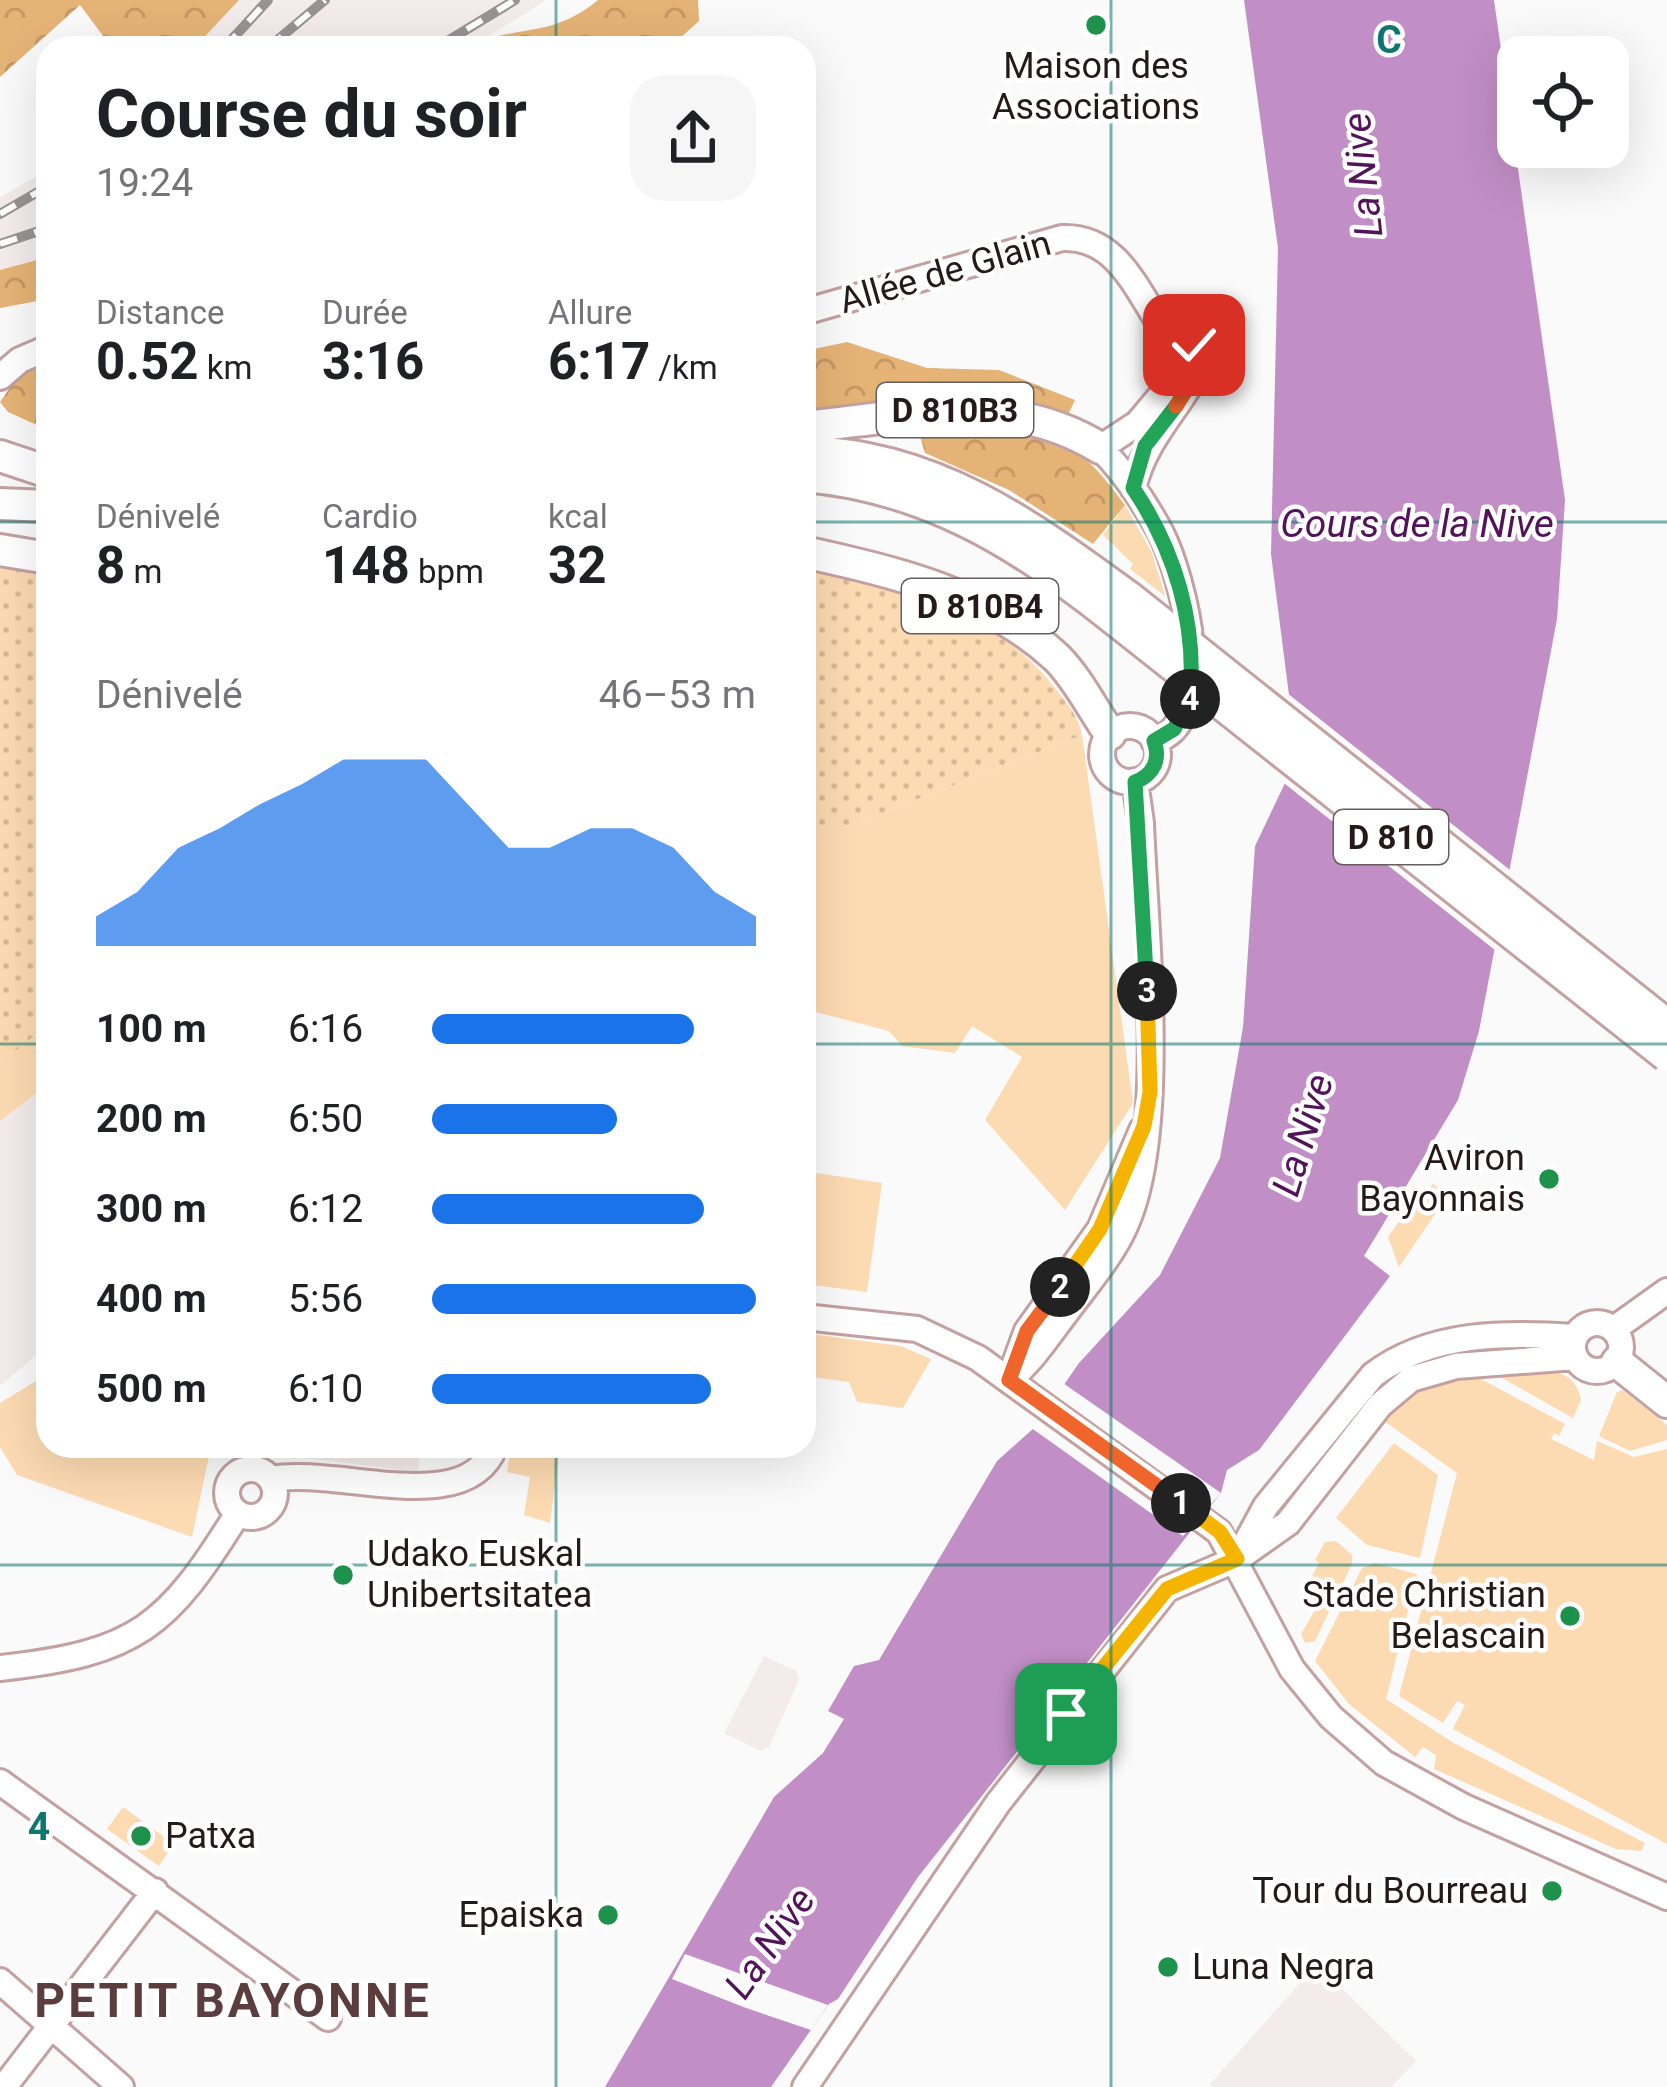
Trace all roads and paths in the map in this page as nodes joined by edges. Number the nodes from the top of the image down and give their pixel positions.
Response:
1 (816, 309) edge
2 (36, 353) edge
3 (1185, 375) junction
4 (0, 376) edge
5 (816, 427) edge
6 (1100, 448) junction
7 (816, 454) edge
8 (0, 456) edge
9 (36, 468) edge
10 (816, 478) edge
11 (1133, 488) junction
12 (0, 503) edge
13 (36, 505) edge
14 (0, 550) edge
15 (816, 555) edge
16 (36, 556) edge
17 (1122, 609) junction
18 (1110, 734) junction
19 (1154, 741) junction
20 (1135, 782) junction
21 (1667, 1025) edge
22 (1667, 1056) edge
23 (1667, 1291) edge
24 (816, 1318) edge
25 (1614, 1329) junction
26 (1575, 1347) junction
27 (1617, 1362) junction
28 (1009, 1380) junction
29 (1667, 1402) edge
30 (490, 1458) edge
31 (271, 1479) junction
32 (238, 1513) junction
33 (1237, 1559) junction
34 (2, 1674) edge
35 (0, 1782) edge
36 (155, 1891) junction
37 (1667, 1897) edge
38 (0, 1981) edge
39 (328, 2018) dead end
40 (53, 2022) junction
41 (6, 2082) edge
42 (121, 2087) edge
43 (805, 2087) edge

1 - 3 street, Allée de Glain
2 - 4 street
3 - 6 street
3 - 11 street
5 - 6 main road, D 810B3
6 - 11 street
7 - 17 main road, D 810
8 - 9 main road
10 - 17 main road, D 810
11 - 19 street
12 - 13 main road
14 - 16 main road
15 - 18 main road, D 810B4
17 - 21 main road, D 810, bridge
17 - 22 main road, D 810, bridge
18 - 19 street
18 - 20 street
19 - 20 street
20 - 28 street
23 - 25 street
24 - 28 street
25 - 26 street
25 - 27 street
26 - 27 street
26 - 33 street
27 - 29 main road
28 - 33 street
30 - 31 street
31 - 32 street
31 - 32 street
32 - 34 street
33 - 37 street
33 - 43 street
35 - 36 street
36 - 39 street
36 - 40 street
38 - 40 street
40 - 41 street
40 - 42 street

